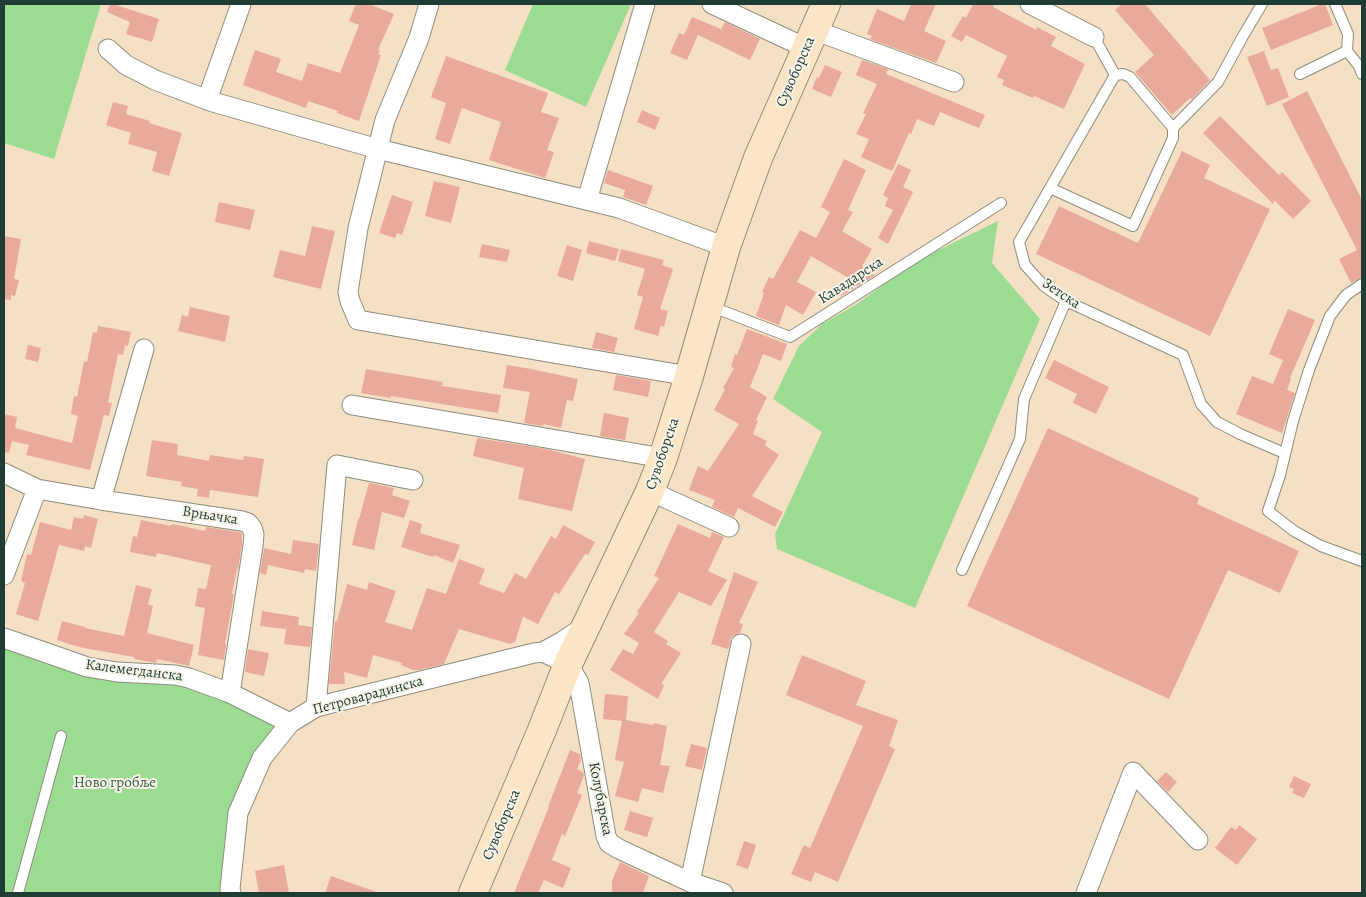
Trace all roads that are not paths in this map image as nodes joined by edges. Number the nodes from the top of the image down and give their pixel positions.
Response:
1 (242, 4) edge
2 (429, 4) edge
3 (645, 4) edge
4 (712, 4) edge
5 (826, 4) edge
6 (1262, 4) edge
7 (1335, 4) edge
8 (1039, 6) edge
9 (1094, 37) joint
10 (810, 39) junction
11 (108, 49) dead end
12 (1347, 51) junction
13 (1300, 74) dead end
14 (1362, 74) edge
15 (1115, 75) junction
16 (954, 82) dead end
17 (207, 100) junction
18 (1173, 128) junction
19 (378, 149) junction
20 (1050, 188) junction
21 (587, 200) junction
22 (1001, 203) dead end
23 (726, 247) junction
24 (1362, 284) edge
25 (1066, 301) junction
26 (709, 306) junction
27 (144, 349) dead end
28 (688, 376) junction
29 (352, 405) dead end
30 (1284, 453) junction
31 (663, 458) junction
32 (4, 473) edge
33 (413, 480) dead end
34 (37, 489) junction
35 (650, 491) junction
36 (101, 500) junction
37 (729, 527) dead end
38 (1362, 561) edge
39 (962, 570) dead end
40 (4, 575) edge
41 (587, 625) junction
42 (4, 638) edge
43 (740, 644) dead end
44 (543, 652) junction
45 (568, 664) junction
46 (230, 693) junction
47 (316, 708) junction
48 (290, 722) junction
49 (61, 736) dead end
50 (1198, 840) dead end
51 (690, 882) junction
52 (18, 893) edge
53 (231, 893) edge
54 (472, 893) edge
55 (723, 893) edge
56 (1086, 893) edge

1 - 17 street
2 - 19 street
3 - 21 street
4 - 10 street
5 - 10 main road, Сувоборска
6 - 18 lane
7 - 12 lane
8 - 9 street
9 - 15 lane
10 - 16 street
10 - 23 main road, Сувоборска
11 - 17 street
12 - 13 lane
12 - 14 lane
15 - 18 lane
15 - 20 lane, Зетска
17 - 19 street
18 - 20 lane
19 - 21 street
19 - 28 street
20 - 25 lane, Зетска
21 - 23 street
22 - 26 lane, Кавадарска
23 - 26 main road, Сувоборска
24 - 30 lane
25 - 30 lane, Зетска
25 - 39 lane
26 - 28 main road, Сувоборска
27 - 36 street
28 - 31 main road, Сувоборска
29 - 31 street
30 - 38 lane
31 - 35 main road, Сувоборска
32 - 34 street, Врњачка
33 - 47 street
34 - 36 street, Врњачка
34 - 40 street
35 - 37 street
35 - 41 main road, Сувоборска
36 - 46 street, Врњачка
41 - 44 street, Петроварадинска
41 - 45 main road, Сувоборска
42 - 46 street, Калемегданска
43 - 51 street
44 - 45 street
44 - 47 street, Петроварадинска
45 - 51 street, Колубарска
45 - 54 main road, Сувоборска
46 - 48 street, Калемегданска
47 - 48 street, Петроварадинска
48 - 53 street, Петроварадинска
49 - 52 lane
50 - 56 street
51 - 55 street, Колубарска

